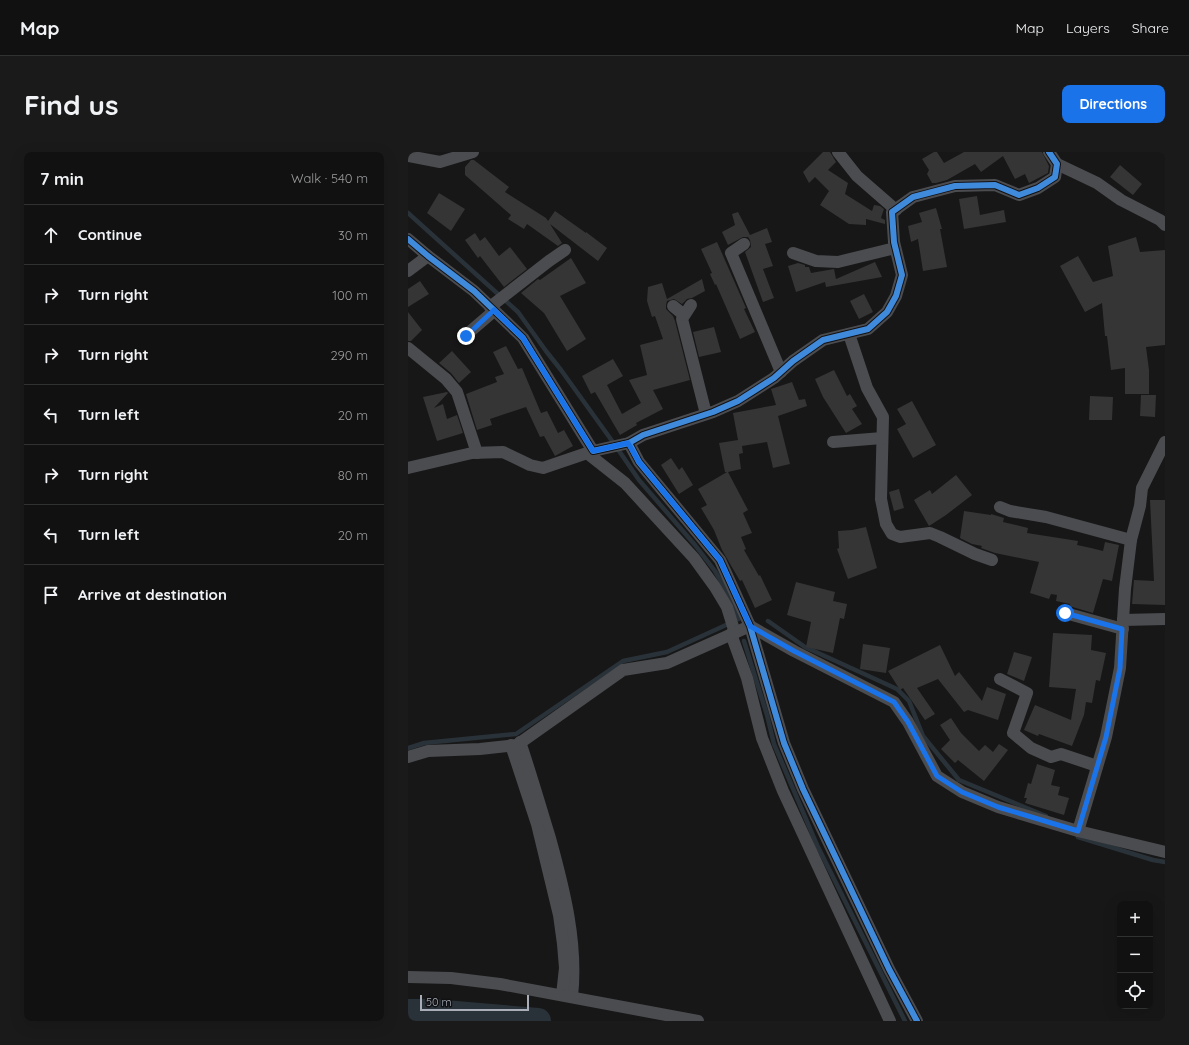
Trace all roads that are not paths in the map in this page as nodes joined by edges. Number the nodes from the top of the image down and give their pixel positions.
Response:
1 (473, 152) edge
2 (838, 152) edge
3 (1049, 152) edge
4 (408, 156) edge
5 (1057, 164) junction
6 (896, 210) junction
7 (1165, 226) edge
8 (408, 239) edge
9 (744, 244) dead end
10 (895, 248) junction
11 (565, 250) dead end
12 (793, 253) dead end
13 (428, 256) junction
14 (408, 271) edge
15 (673, 306) dead end
16 (493, 307) junction
17 (849, 334) junction
18 (466, 336) dead end
19 (408, 348) edge
20 (781, 372) junction
21 (706, 414) junction
22 (882, 438) junction
23 (833, 442) dead end
24 (1165, 442) edge
25 (627, 443) junction
26 (593, 451) junction
27 (477, 452) junction
28 (408, 468) edge
29 (1000, 507) dead end
30 (1131, 540) junction
31 (992, 560) dead end
32 (1065, 613) dead end
33 (1165, 620) edge
34 (1123, 624) junction
35 (750, 626) junction
36 (733, 633) junction
37 (1000, 678) dead end
38 (516, 744) junction
39 (408, 757) edge
40 (1097, 766) junction
41 (1078, 831) junction
42 (1165, 852) edge
43 (408, 977) edge
44 (567, 996) junction
45 (698, 1021) edge
46 (890, 1021) edge
47 (917, 1021) edge

1 - 4 street
2 - 6 street
3 - 5 street
5 - 6 street
5 - 7 street
6 - 10 street
8 - 13 street
9 - 20 street
10 - 12 street
10 - 17 street
11 - 16 street
13 - 14 street
13 - 16 street
15 - 21 street
16 - 18 street
16 - 26 street
17 - 20 street
17 - 22 street
19 - 27 street
20 - 21 street
21 - 25 street
22 - 23 street
22 - 31 street
24 - 30 street
25 - 26 street
25 - 35 street
26 - 27 street
26 - 36 street
27 - 28 street
29 - 30 street
30 - 34 street
32 - 34 street
33 - 34 street
34 - 40 street
35 - 36 street
35 - 41 street
35 - 47 street
36 - 38 street
36 - 46 street
37 - 40 street
38 - 39 street
38 - 44 street
40 - 41 street
41 - 42 street
43 - 44 street
44 - 45 street

